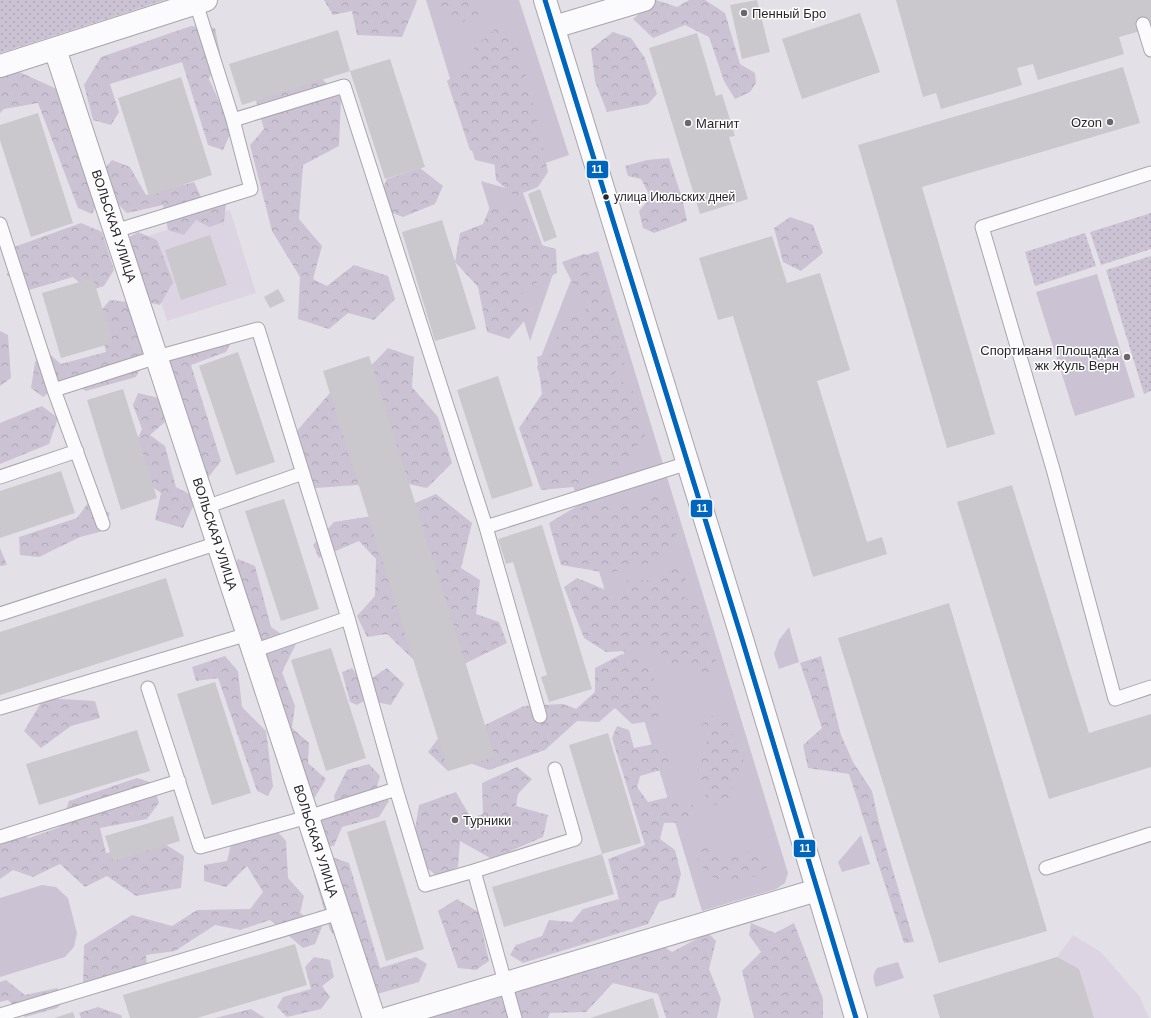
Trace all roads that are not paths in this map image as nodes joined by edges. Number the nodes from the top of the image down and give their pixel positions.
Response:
1 (545, 0) edge
2 (644, 0) edge
3 (201, 2) edge
4 (1143, 24) dead end
5 (554, 27) junction
6 (55, 49) junction
7 (1151, 50) edge
8 (0, 66) edge
9 (233, 120) junction
10 (1151, 173) edge
11 (0, 224) edge
12 (115, 231) junction
13 (157, 357) junction
14 (54, 390) junction
15 (77, 451) junction
16 (688, 463) junction
17 (303, 473) junction
18 (0, 477) edge
19 (206, 507) junction
20 (103, 524) dead end
21 (486, 527) junction
22 (218, 543) junction
23 (0, 614) edge
24 (348, 618) junction
25 (250, 642) junction
26 (1151, 687) edge
27 (148, 688) dead end
28 (0, 708) edge
29 (540, 716) dead end
30 (555, 769) dead end
31 (179, 781) junction
32 (396, 788) junction
33 (308, 817) junction
34 (1151, 834) edge
35 (0, 837) edge
36 (1046, 868) dead end
37 (474, 871) junction
38 (818, 890) junction
39 (340, 913) junction
40 (506, 983) junction
41 (0, 1015) edge
42 (374, 1018) edge
43 (389, 1018) edge
44 (515, 1018) edge
45 (856, 1018) edge

1 - 5 street
2 - 5 street
3 - 6 street
3 - 9 lane
4 - 7 lane
5 - 16 street
6 - 8 street
6 - 12 street, ВОЛЬСКАЯ УЛИЦА
9 - 12 lane
9 - 21 lane
10 - 26 lane
11 - 14 lane
12 - 13 street, ВОЛЬСКАЯ УЛИЦА
13 - 14 lane
13 - 17 lane
13 - 19 street, ВОЛЬСКАЯ УЛИЦА
14 - 15 lane
15 - 18 lane
15 - 20 lane
16 - 21 lane
16 - 38 street
17 - 19 lane
17 - 24 lane
19 - 22 street, ВОЛЬСКАЯ УЛИЦА
21 - 29 lane
22 - 23 lane
22 - 25 street, ВОЛЬСКАЯ УЛИЦА
24 - 25 lane
24 - 32 lane
25 - 28 lane
25 - 33 street, ВОЛЬСКАЯ УЛИЦА
27 - 31 lane
30 - 37 lane
31 - 33 lane
31 - 35 lane
32 - 33 lane
32 - 37 lane
33 - 39 street, ВОЛЬСКАЯ УЛИЦА
34 - 36 lane
37 - 40 lane
38 - 40 street
38 - 45 street
39 - 41 lane
39 - 42 street, ВОЛЬСКАЯ УЛИЦА
40 - 43 street
40 - 44 lane

